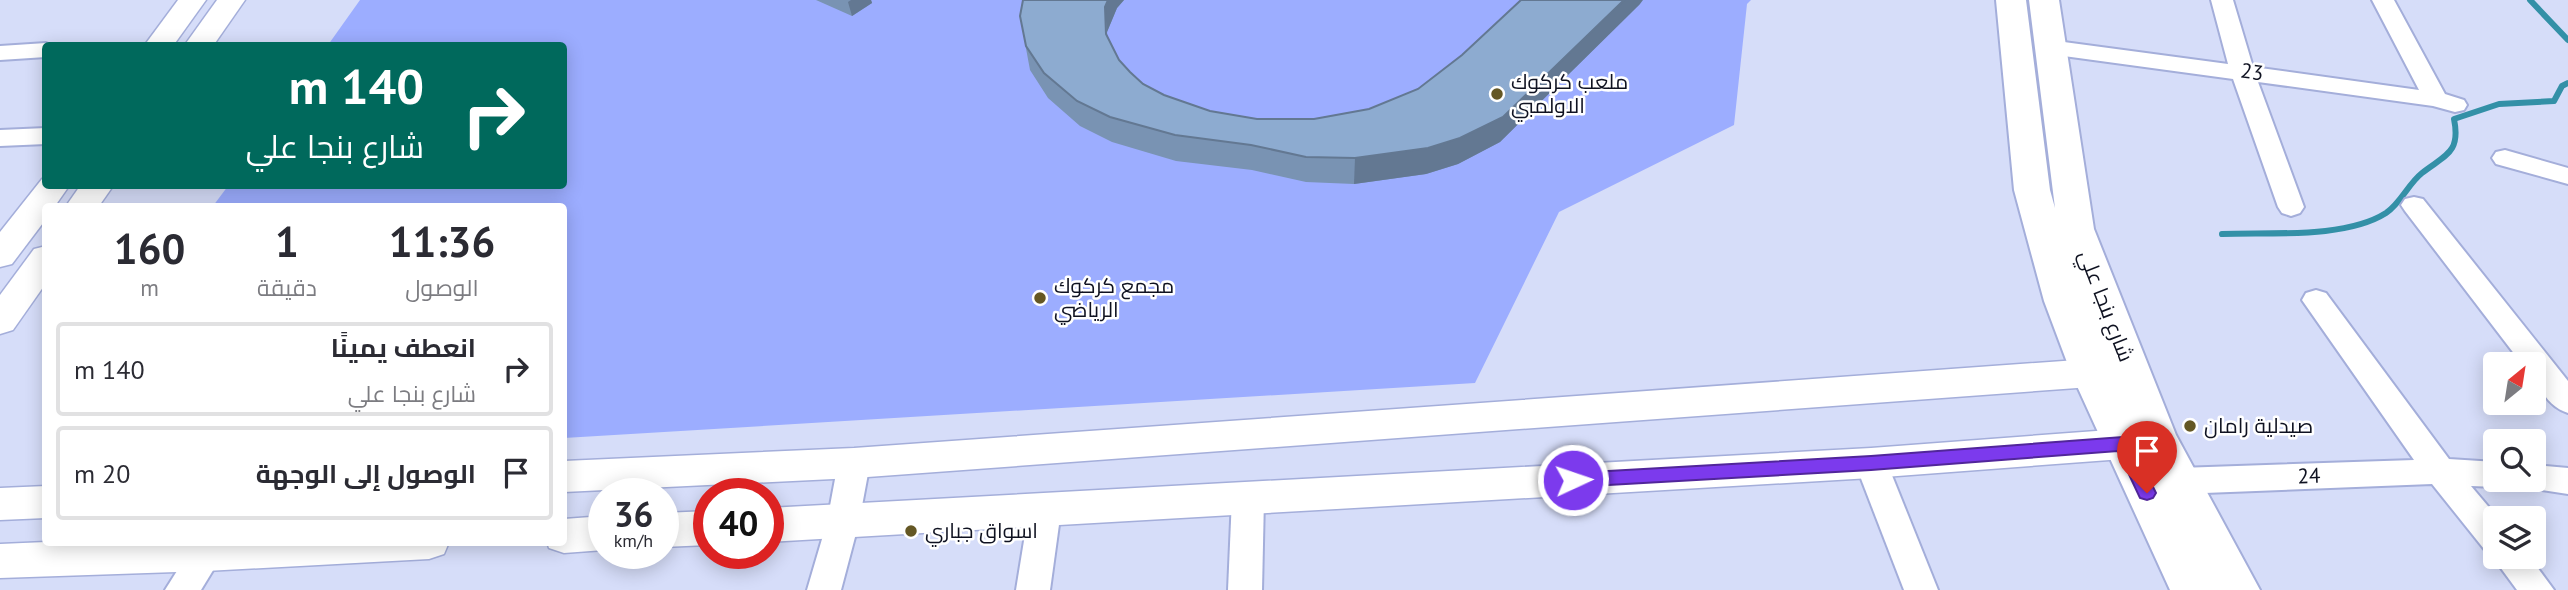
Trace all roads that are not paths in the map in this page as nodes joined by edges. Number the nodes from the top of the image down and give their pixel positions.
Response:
1 (192, 0) edge
2 (231, 0) edge
3 (2011, 0) edge
4 (2044, 0) edge
5 (2222, 0) edge
6 (2383, 0) edge
7 (160, 42) edge
8 (201, 42) edge
9 (2049, 47) junction
10 (42, 50) edge
11 (0, 52) edge
12 (2242, 71) junction
13 (2019, 93) junction
14 (2057, 99) junction
15 (42, 136) edge
16 (0, 138) edge
17 (2505, 158) dead end
18 (2568, 176) edge
19 (50, 189) edge
20 (2413, 205) dead end
21 (2291, 207) dead end
22 (5, 242) edge
23 (42, 263) edge
24 (2316, 300) dead end
25 (0, 321) edge
26 (2091, 373) junction
27 (2568, 402) edge
28 (2123, 444) junction
29 (854, 463) junction
30 (1871, 463) junction
31 (2440, 471) junction
32 (2483, 474) edge
33 (567, 477) edge
34 (2546, 479) edge
35 (2179, 481) junction
36 (2568, 481) edge
37 (1248, 498) junction
38 (1045, 510) junction
39 (843, 522) junction
40 (2483, 523) edge
41 (784, 524) edge
42 (588, 534) edge
43 (567, 536) edge
44 (355, 546) edge
45 (206, 554) junction
46 (0, 561) edge
47 (2520, 569) edge
48 (182, 590) edge
49 (824, 590) edge
50 (1033, 590) edge
51 (1245, 590) edge
52 (1921, 590) edge
53 (2193, 590) edge
54 (2237, 590) edge
55 (2537, 590) edge

1 - 7 street
2 - 8 street
3 - 13 main road, شارع بنجا علي
4 - 9 main road, شارع بنجا علي
5 - 12 street
6 - 12 street, 23
9 - 12 street, 23
9 - 14 main road, شارع بنجا علي
10 - 11 street
12 - 21 street
13 - 14 main road
13 - 26 main road, شارع بنجا علي
14 - 35 main road, شارع بنجا علي
15 - 16 street
17 - 18 street
19 - 22 street
20 - 27 street
23 - 25 street
24 - 31 street
26 - 28 main road, شارع بنجا علي
26 - 29 street
28 - 30 street
28 - 53 main road, شارع بنجا علي
29 - 33 street
29 - 39 street
30 - 37 street
30 - 52 street
31 - 32 street, 24
31 - 35 street, 24
31 - 40 street
34 - 36 street
35 - 54 main road, شارع بنجا علي
37 - 38 street
37 - 51 street
38 - 39 street
38 - 50 street
39 - 41 street
39 - 49 street
42 - 43 street
44 - 45 street
45 - 46 street
45 - 48 street
47 - 55 street

